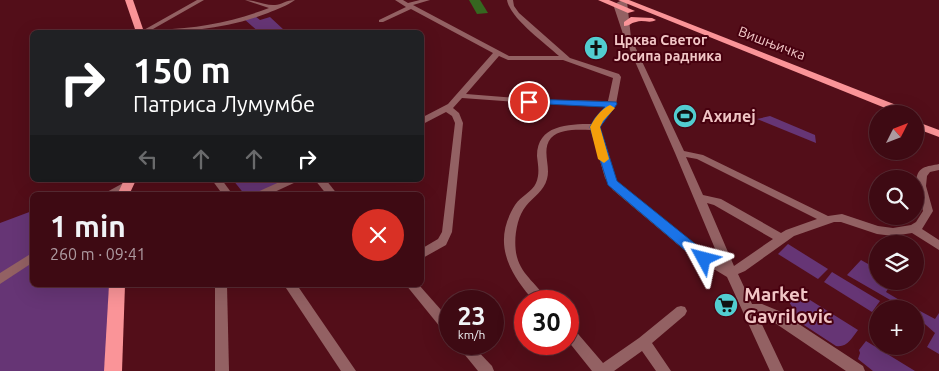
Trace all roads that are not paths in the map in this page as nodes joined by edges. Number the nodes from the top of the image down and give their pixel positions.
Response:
1 (129, 0) edge
2 (201, 0) edge
3 (248, 0) edge
4 (292, 0) edge
5 (398, 0) edge
6 (421, 0) edge
7 (427, 0) edge
8 (510, 0) edge
9 (602, 0) edge
10 (623, 4) edge
11 (409, 6) junction
12 (277, 8) junction
13 (652, 20) junction
14 (381, 21) dead end
15 (627, 24) junction
16 (140, 30) edge
17 (145, 30) edge
18 (185, 30) edge
19 (628, 38) junction
20 (498, 52) junction
21 (567, 59) junction
22 (461, 96) junction
23 (612, 104) junction
24 (887, 105) edge
25 (869, 106) edge
26 (448, 108) junction
27 (924, 119) edge
28 (424, 120) edge
29 (939, 125) edge
30 (595, 127) junction
31 (924, 128) edge
32 (939, 134) edge
33 (680, 153) junction
34 (939, 167) edge
35 (288, 182) edge
36 (322, 182) edge
37 (126, 186) edge
38 (115, 192) edge
39 (266, 192) edge
40 (330, 192) edge
41 (699, 198) junction
42 (828, 220) junction
43 (914, 228) junction
44 (782, 239) junction
45 (939, 246) edge
46 (424, 253) edge
47 (30, 258) edge
48 (731, 274) junction
49 (0, 279) edge
50 (117, 287) edge
51 (222, 287) edge
52 (291, 287) edge
53 (414, 287) edge
54 (532, 290) edge
55 (748, 309) junction
56 (681, 311) dead end
57 (439, 316) edge
58 (644, 342) junction
59 (579, 345) edge
60 (472, 355) edge
61 (113, 371) edge
62 (222, 371) edge
63 (349, 371) edge
64 (487, 371) edge
65 (602, 371) edge
66 (664, 371) edge
67 (777, 371) edge
68 (858, 371) edge

1 - 16 main road
2 - 17 street
3 - 12 street
4 - 12 street
5 - 11 street
6 - 7 street
6 - 11 street
8 - 21 street
9 - 10 main road, Вишњичка
10 - 13 main road, Вишњичка
10 - 15 street
10 - 19 street
10 - 24 main road, Вишњичка
11 - 14 street
11 - 20 street
12 - 18 street
13 - 15 main road
13 - 25 main road, Вишњичка
15 - 19 street
19 - 33 street
20 - 21 street
20 - 22 street
21 - 23 street
22 - 23 street
22 - 26 street
23 - 30 street
26 - 28 street
26 - 46 street
27 - 29 main road
30 - 48 street
30 - 54 street
31 - 32 main road
33 - 41 street
33 - 42 street
34 - 43 street
35 - 39 street
36 - 40 street
37 - 38 street
41 - 44 street
41 - 48 street
42 - 43 street
42 - 44 street
43 - 45 street
44 - 48 street
47 - 49 street
48 - 55 street
50 - 61 main road
51 - 62 street
52 - 63 street
53 - 57 street
55 - 67 street
55 - 68 street
56 - 58 street
58 - 65 street
58 - 66 street
59 - 65 street
60 - 64 street

